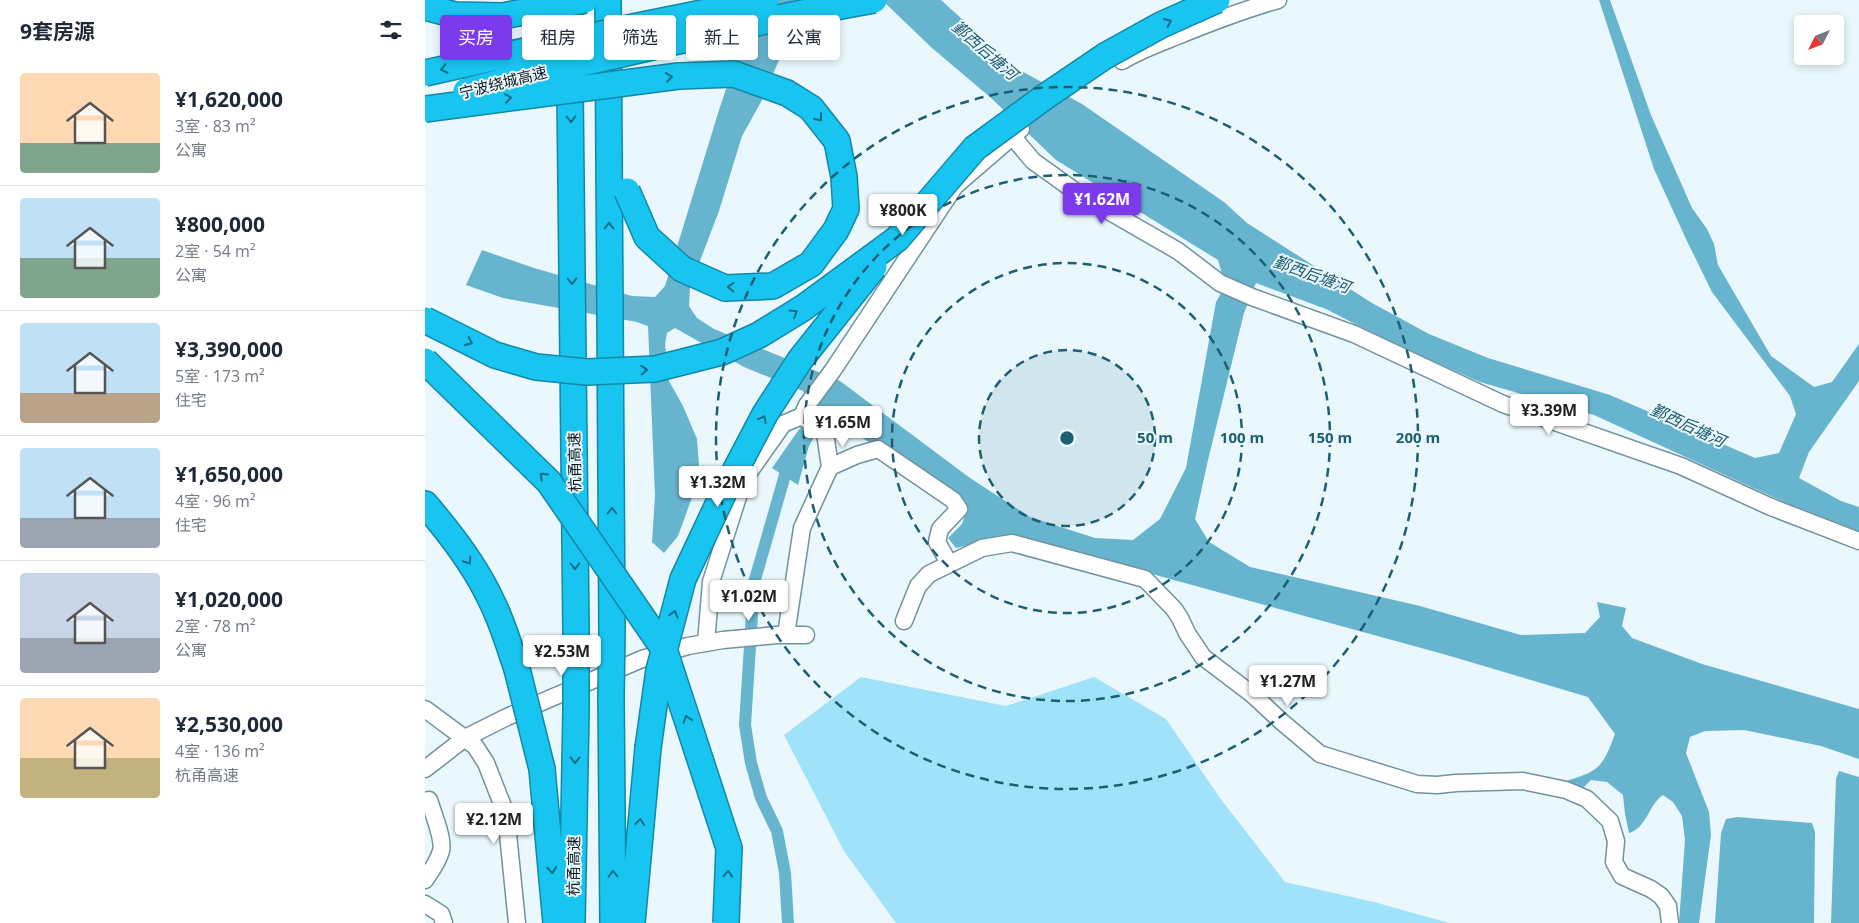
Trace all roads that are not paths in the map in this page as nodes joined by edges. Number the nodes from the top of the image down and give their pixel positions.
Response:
1 (569, 0) edge
2 (585, 0) edge
3 (609, 0) edge
4 (766, 0) edge
5 (874, 0) edge
6 (1217, 0) edge
7 (1278, 0) edge
8 (425, 8) edge
9 (425, 73) edge
10 (425, 102) edge
11 (425, 109) edge
12 (1012, 136) junction
13 (897, 238) junction
14 (425, 320) edge
15 (425, 361) edge
16 (804, 411) junction
17 (830, 467) junction
18 (433, 513) edge
19 (1859, 540) edge
20 (949, 563) junction
21 (904, 621) dead end
22 (782, 635) junction
23 (806, 635) dead end
24 (706, 643) junction
25 (425, 709) edge
26 (470, 742) junction
27 (425, 769) edge
28 (429, 800) dead end
29 (425, 880) edge
30 (425, 904) edge
31 (444, 923) edge
32 (517, 923) edge
33 (556, 923) edge
34 (572, 923) edge
35 (613, 923) edge
36 (632, 923) edge
37 (725, 923) edge
38 (1670, 923) edge

1 -> 34 highway, 杭甬高速, bridge
2 - 8 highway, bridge
11 -> 3 highway, bridge
35 -> 3 highway, bridge
4 -> 9 highway, 宁波绕城高速, bridge
5 - 10 highway, 宁波绕城高速, bridge
13 -> 6 highway, bridge
7 - 12 street
12 - 16 street
12 - 19 street
14 -> 13 highway, bridge
36 -> 13 highway, bridge
37 -> 15 highway, bridge
16 - 17 street
16 - 24 street
17 - 20 street
17 - 22 street
18 -> 33 highway, bridge
20 - 21 street
20 - 38 street
22 - 23 street
22 - 24 street
24 - 26 street
25 - 26 street
26 - 27 street
26 - 32 street
28 - 29 street
30 - 31 street

